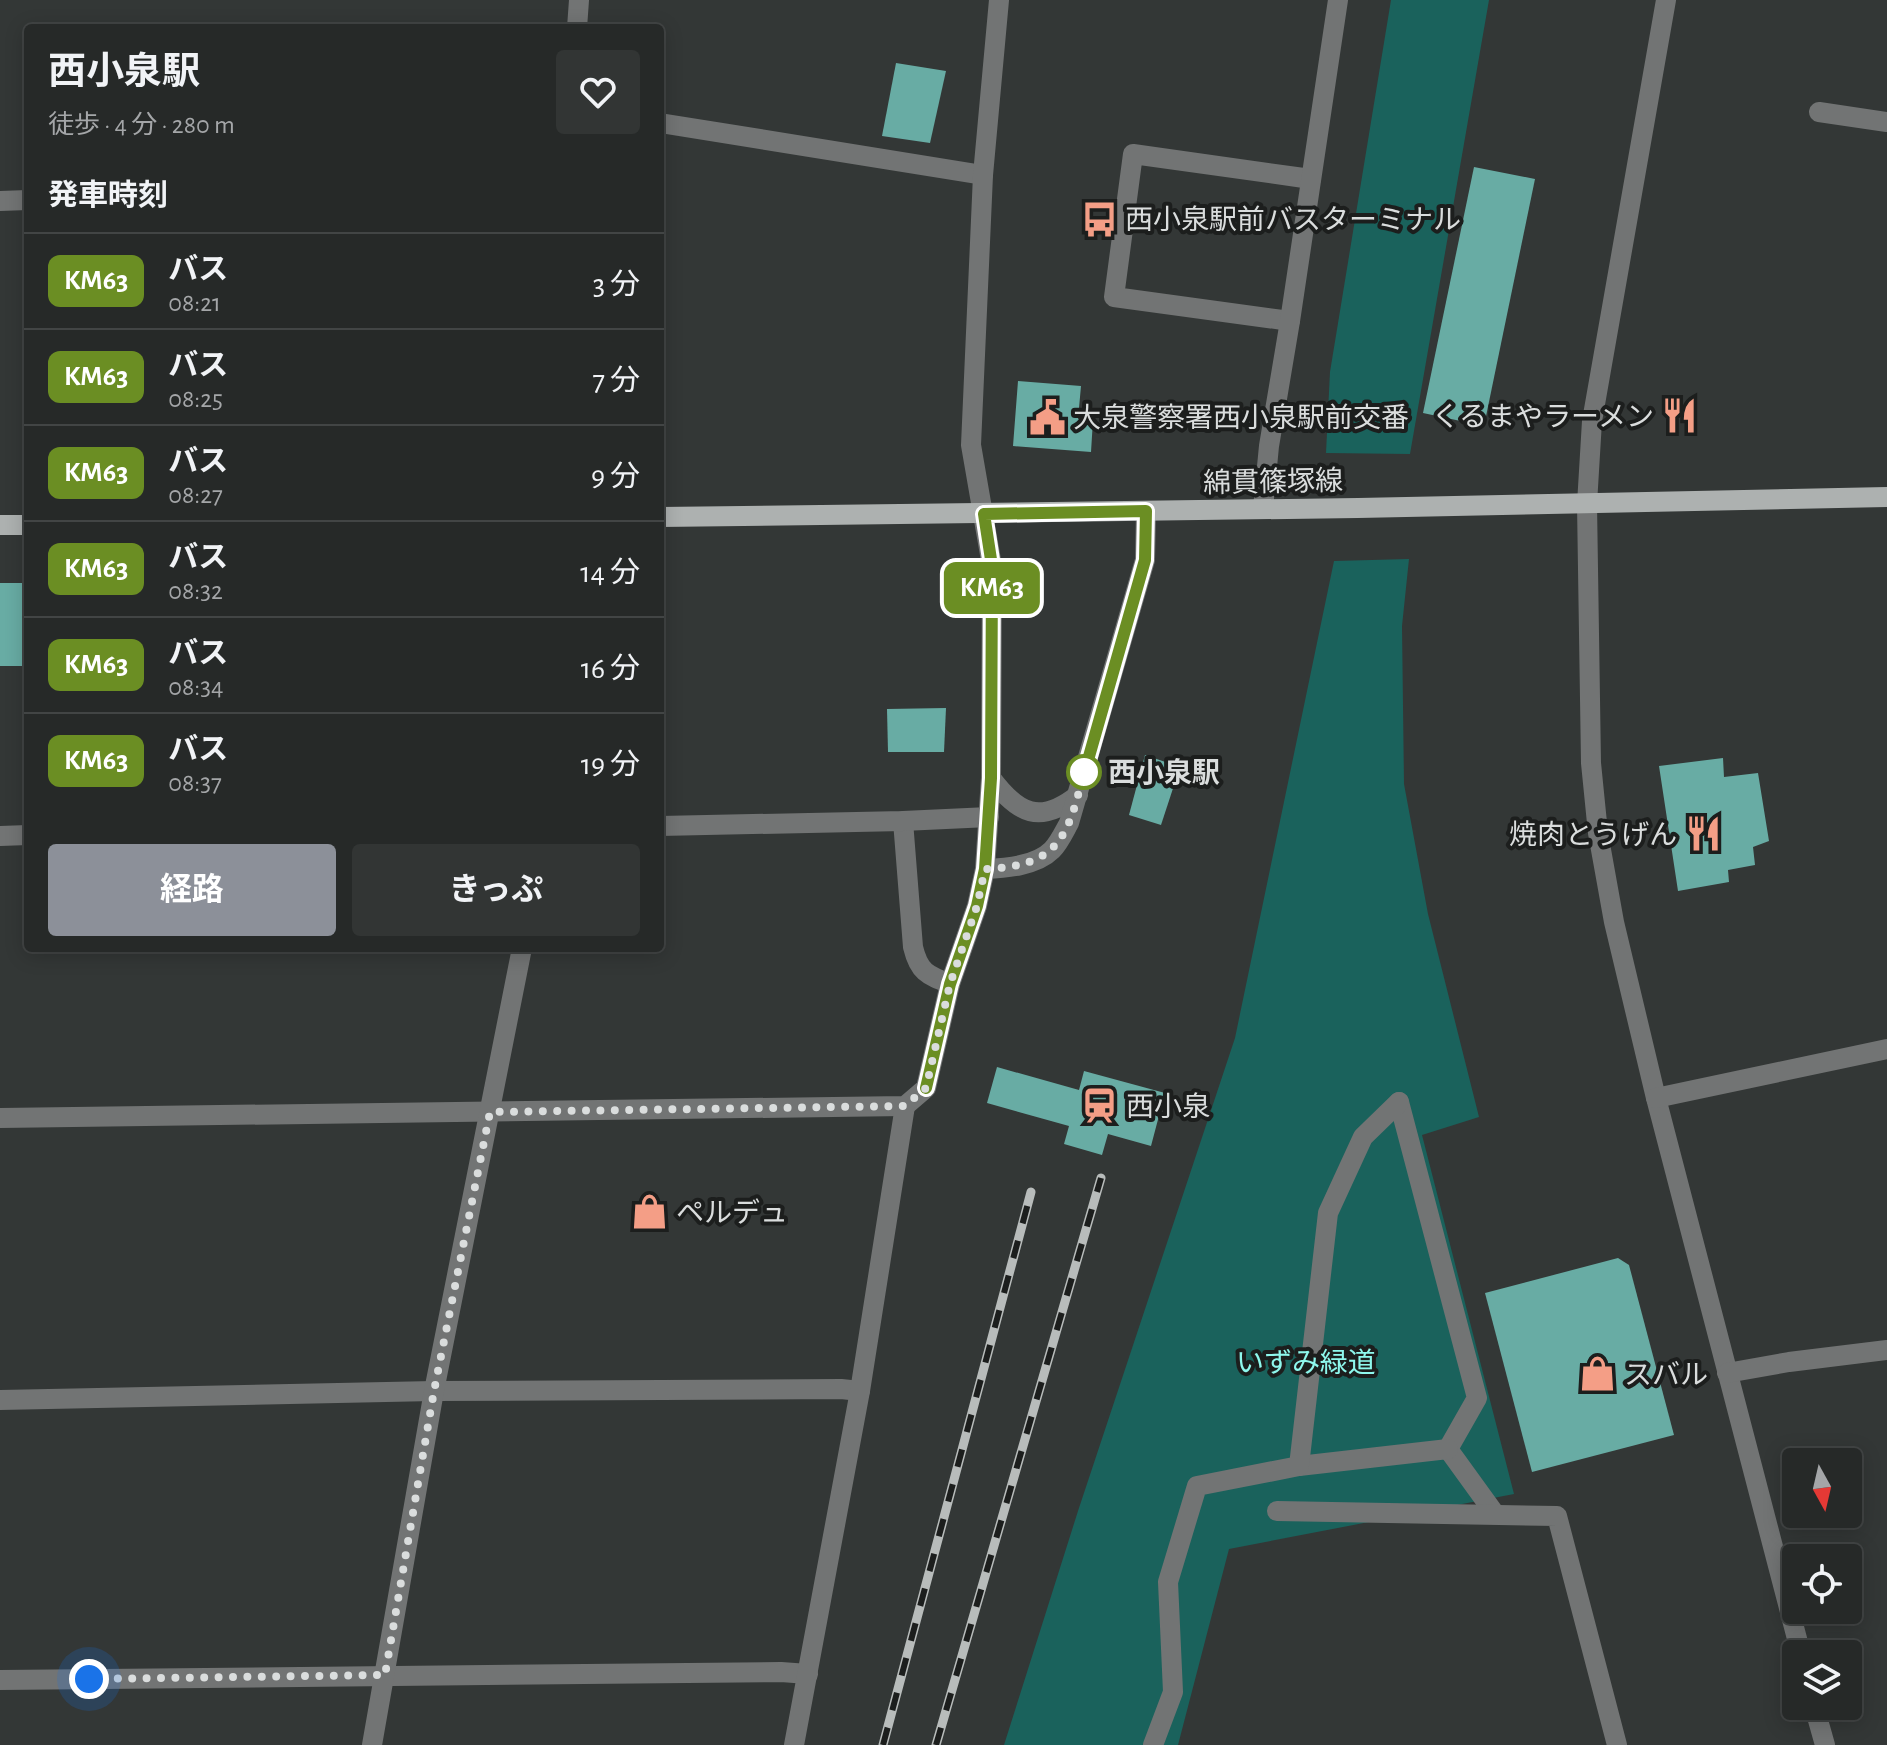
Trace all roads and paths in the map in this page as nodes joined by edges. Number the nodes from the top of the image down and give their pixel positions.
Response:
1 (579, 0) edge
2 (999, 0) edge
3 (1338, 0) edge
4 (1666, 0) edge
5 (577, 24) edge
6 (1819, 112) dead end
7 (1887, 122) edge
8 (664, 124) edge
9 (983, 175) junction
10 (1311, 179) junction
11 (24, 200) edge
12 (0, 201) edge
13 (1290, 321) junction
14 (1887, 497) edge
15 (1587, 504) junction
16 (1263, 508) junction
17 (1146, 511) junction
18 (984, 514) junction
19 (664, 517) edge
20 (0, 525) edge
21 (24, 525) edge
22 (991, 778) junction
23 (1078, 795) junction
24 (989, 817) junction
25 (903, 821) junction
26 (664, 826) edge
27 (24, 835) edge
28 (0, 836) edge
29 (985, 869) junction
30 (521, 952) edge
31 (950, 984) junction
32 (1887, 1049) edge
33 (1656, 1098) junction
34 (905, 1106) junction
35 (490, 1112) junction
36 (0, 1118) edge
37 (1887, 1350) edge
38 (1727, 1373) junction
39 (434, 1391) junction
40 (860, 1391) junction
41 (0, 1400) edge
42 (1448, 1449) junction
43 (1299, 1466) junction
44 (1277, 1511) dead end
45 (1495, 1514) junction
46 (1797, 1640) edge
47 (808, 1674) junction
48 (385, 1675) junction
49 (0, 1680) edge
50 (1818, 1720) edge
51 (372, 1745) edge
52 (794, 1745) edge
53 (1153, 1745) edge
54 (1617, 1745) edge
55 (1825, 1745) edge

1 - 5 street
2 - 9 street
3 - 10 street
4 - 15 street
6 - 7 street
8 - 9 street
9 - 18 street
10 - 13 street
10 - 13 street
11 - 12 street
13 - 16 street
14 - 15 main road, 綿貫篠塚線
15 - 16 main road, 綿貫篠塚線
15 - 33 street
16 - 17 main road, 綿貫篠塚線
17 - 18 main road, 綿貫篠塚線
17 - 23 street
18 - 19 main road, 綿貫篠塚線
18 - 22 street
20 - 21 main road
22 - 23 street
22 - 24 street
23 - 29 street
24 - 25 street
24 - 29 street
25 - 26 street
25 - 31 street
27 - 28 street
29 - 31 street
30 - 35 street
31 - 34 street
32 - 33 street
33 - 38 street
34 - 35 street
34 - 40 street
35 - 36 street
35 - 39 street
37 - 38 street
38 - 46 street
39 - 40 street
39 - 41 street
39 - 48 street
40 - 47 street
42 - 43 street
42 - 43 street
42 - 45 street
43 - 53 street
44 - 45 street
45 - 54 street
47 - 48 street
47 - 52 street
48 - 49 street
48 - 51 street
50 - 55 street

